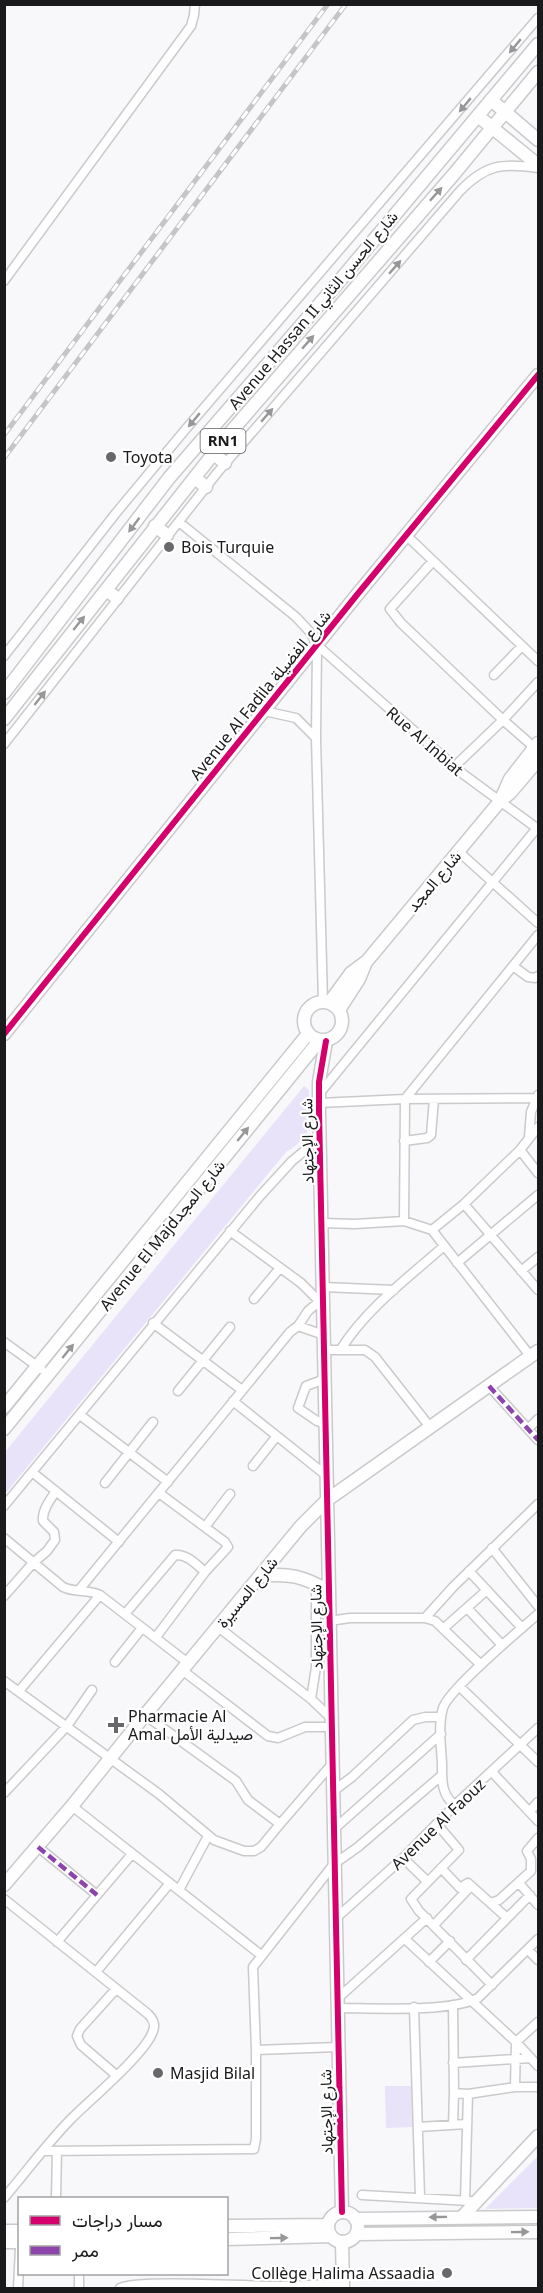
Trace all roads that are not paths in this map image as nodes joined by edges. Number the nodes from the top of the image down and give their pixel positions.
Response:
1 (195, 4) edge
2 (538, 18) edge
3 (538, 44) edge
4 (538, 72) edge
5 (491, 100) junction
6 (506, 112) junction
7 (478, 116) junction
8 (492, 129) junction
9 (538, 140) edge
10 (538, 167) edge
11 (4, 281) edge
12 (538, 375) edge
13 (214, 454) junction
14 (225, 463) junction
15 (195, 478) junction
16 (206, 487) junction
17 (179, 522) junction
18 (155, 526) junction
19 (167, 535) junction
20 (406, 535) junction
21 (433, 561) junction
22 (106, 590) junction
23 (117, 598) junction
24 (315, 642) junction
25 (522, 646) junction
26 (4, 656) edge
27 (538, 661) edge
28 (494, 675) dead end
29 (538, 682) edge
30 (4, 693) edge
31 (264, 711) junction
32 (4, 719) edge
33 (503, 720) junction
34 (316, 738) junction
35 (4, 744) edge
36 (537, 750) edge
37 (455, 766) junction
38 (501, 800) junction
39 (538, 829) edge
40 (458, 851) junction
41 (493, 884) junction
42 (538, 923) edge
43 (538, 935) edge
44 (513, 966) junction
45 (538, 976) edge
46 (330, 1005) junction
47 (4, 1034) edge
48 (317, 1038) junction
49 (319, 1098) junction
50 (537, 1098) edge
51 (405, 1099) junction
52 (434, 1099) junction
53 (538, 1127) edge
54 (529, 1137) junction
55 (320, 1138) junction
56 (404, 1140) junction
57 (519, 1150) junction
58 (538, 1173) edge
59 (538, 1195) edge
60 (464, 1204) junction
61 (404, 1221) junction
62 (322, 1223) junction
63 (432, 1230) junction
64 (230, 1231) junction
65 (492, 1235) junction
66 (444, 1246) junction
67 (538, 1257) edge
68 (457, 1263) junction
69 (280, 1268) junction
70 (521, 1271) junction
71 (394, 1290) junction
72 (538, 1290) edge
73 (322, 1296) junction
74 (255, 1299) dead end
75 (153, 1323) junction
76 (298, 1326) junction
77 (230, 1327) dead end
78 (324, 1335) junction
79 (4, 1342) edge
80 (341, 1349) junction
81 (325, 1350) junction
82 (535, 1354) edge
83 (202, 1360) junction
84 (38, 1366) junction
85 (49, 1375) junction
86 (325, 1379) junction
87 (489, 1386) junction
88 (242, 1390) junction
89 (178, 1391) dead end
90 (233, 1401) junction
91 (4, 1407) edge
92 (80, 1415) junction
93 (538, 1419) edge
94 (153, 1422) dead end
95 (326, 1424) junction
96 (430, 1427) junction
97 (4, 1429) edge
98 (528, 1429) junction
99 (276, 1437) junction
100 (538, 1440) edge
101 (130, 1453) junction
102 (253, 1466) dead end
103 (32, 1472) junction
104 (327, 1476) junction
105 (168, 1482) junction
106 (105, 1483) dead end
107 (56, 1491) junction
108 (159, 1493) junction
109 (230, 1494) dead end
110 (327, 1500) junction
111 (538, 1504) edge
112 (4, 1506) edge
113 (205, 1527) junction
114 (4, 1538) edge
115 (119, 1542) junction
116 (492, 1548) junction
117 (33, 1563) junction
118 (469, 1571) junction
119 (205, 1572) junction
120 (260, 1576) junction
121 (315, 1583) junction
122 (80, 1590) junction
123 (487, 1590) junction
124 (328, 1591) junction
125 (100, 1595) junction
126 (4, 1596) edge
127 (538, 1606) edge
128 (467, 1608) junction
129 (125, 1614) junction
130 (538, 1614) edge
131 (425, 1618) junction
132 (329, 1621) junction
133 (218, 1627) junction
134 (142, 1628) junction
135 (444, 1628) junction
136 (522, 1628) junction
137 (156, 1637) junction
138 (502, 1645) junction
139 (114, 1662) dead end
140 (481, 1665) junction
141 (185, 1666) junction
142 (4, 1681) edge
143 (460, 1687) junction
144 (92, 1690) dead end
145 (19, 1691) junction
146 (311, 1699) junction
147 (145, 1715) junction
148 (441, 1717) junction
149 (331, 1722) junction
150 (67, 1726) junction
151 (538, 1728) edge
152 (441, 1734) junction
153 (521, 1745) junction
154 (111, 1757) junction
155 (538, 1762) edge
156 (332, 1764) junction
157 (492, 1772) junction
158 (442, 1775) junction
159 (332, 1792) junction
160 (4, 1793) edge
161 (538, 1803) edge
162 (455, 1805) junction
163 (72, 1806) junction
164 (530, 1811) junction
165 (538, 1821) edge
166 (280, 1824) junction
167 (437, 1824) junction
168 (333, 1830) junction
169 (208, 1836) junction
170 (538, 1838) edge
171 (38, 1847) junction
172 (132, 1854) junction
173 (403, 1858) junction
174 (334, 1864) junction
175 (441, 1868) junction
176 (427, 1881) junction
177 (170, 1883) junction
178 (519, 1883) junction
179 (4, 1885) edge
180 (472, 1886) junction
181 (178, 1890) junction
182 (97, 1895) junction
183 (530, 1895) junction
184 (4, 1899) edge
185 (491, 1903) junction
186 (538, 1905) edge
187 (506, 1917) junction
188 (427, 1918) junction
189 (335, 1919) junction
190 (434, 1925) junction
191 (405, 1939) junction
192 (538, 1939) edge
193 (450, 1941) junction
194 (57, 1942) junction
195 (528, 1950) junction
196 (261, 1955) junction
197 (466, 1960) junction
198 (538, 1960) edge
199 (429, 1962) junction
200 (96, 1972) junction
201 (492, 1985) junction
202 (116, 1989) junction
203 (470, 2002) junction
204 (337, 2003) junction
205 (453, 2005) junction
206 (414, 2007) junction
207 (538, 2022) edge
208 (516, 2042) junction
209 (338, 2047) junction
210 (256, 2050) junction
211 (531, 2058) junction
212 (515, 2060) junction
213 (453, 2063) junction
214 (538, 2066) edge
215 (116, 2075) junction
216 (538, 2086) edge
217 (515, 2087) junction
218 (454, 2093) junction
219 (468, 2094) junction
220 (467, 2124) junction
221 (453, 2125) junction
222 (418, 2127) junction
223 (538, 2136) edge
224 (43, 2151) junction
225 (57, 2151) junction
226 (362, 2194) dead end
227 (56, 2197) edge
228 (420, 2197) junction
229 (4, 2198) edge
230 (471, 2201) junction
231 (342, 2212) junction
232 (462, 2217) junction
233 (486, 2217) junction
234 (538, 2217) edge
235 (355, 2219) junction
236 (228, 2226) edge
237 (538, 2232) edge
238 (334, 2234) junction
239 (357, 2234) junction
240 (228, 2239) edge
241 (343, 2286) edge
242 (312, 2287) edge
243 (120, 2289) edge

1 - 11 street
2 -> 26 street
3 - 5 main road, Avenue Hassan II شارع الحسن الثاني / RN1
4 - 6 main road, Avenue Hassan II شارع الحسن الثاني / RN1
5 - 6 main road
5 - 7 main road, Avenue Hassan II شارع الحسن الثاني / RN1
6 - 8 main road, Avenue Hassan II شارع الحسن الثاني / RN1
6 - 9 main road
7 - 8 main road
7 -> 30 main road, Avenue Hassan II شارع الحسن الثاني / RN1
8 - 10 main road
13 -> 8 main road, Avenue Hassan II شارع الحسن الثاني / RN1
14 -> 10 street
12 - 20 main road, Avenue Al Fadila شارع الفضيلة
13 - 14 main road
13 - 15 main road, Avenue Hassan II شارع الحسن الثاني / RN1
14 - 16 street
15 - 16 main road
15 - 18 main road, Avenue Hassan II شارع الحسن الثاني / RN1
16 - 17 street
17 - 19 street
17 - 24 street, Rue Al Inbiat
18 - 19 main road
18 - 22 main road, Avenue Hassan II شارع الحسن الثاني / RN1
19 - 23 street
20 - 21 street
20 - 24 main road, Avenue Al Fadila شارع الفضيلة
21 - 25 street
21 - 33 street
22 - 23 main road
32 -> 22 main road, Avenue Hassan II شارع الحسن الثاني / RN1
35 -> 23 street
24 - 31 main road, Avenue Al Fadila شارع الفضيلة
24 - 34 street
24 - 37 street, Rue Al Inbiat
25 - 27 street
25 - 28 street
29 - 33 street
31 - 34 street
31 - 47 main road, Avenue Al Fadila شارع الفضيلة
33 - 36 street
33 - 37 street
34 - 46 street
36 - 38 main road, شارع المجد
37 - 38 street, Rue Al Inbiat
38 - 39 street, Rue Al Inbiat
38 - 40 main road, شارع المجد
39 - 41 street
40 - 41 street
40 - 46 main road, شارع المجد
41 - 42 street
41 - 49 street
43 - 44 street
44 - 45 street
44 - 51 street
46 - 48 main road, شارع المجد
46 - 48 main road, شارع المجد
48 - 49 main road, شارع الإجتهاد
48 - 84 main road, Avenue El Majdشارع المجد
85 -> 48 main road, Avenue El Majdشارع المجد
49 - 51 street
49 - 55 main road, شارع الإجتهاد
50 - 52 street
50 - 54 street
51 - 52 street
51 - 56 street
52 - 56 street
53 - 54 street
54 - 57 street
55 - 62 main road, شارع الإجتهاد
55 - 64 street
56 - 61 street
57 - 58 street
57 - 60 street
59 - 65 street
60 - 63 street
60 - 65 street
61 - 62 street
61 - 63 street
62 - 73 main road, شارع الإجتهاد
63 - 66 street
64 - 69 street
64 - 75 street
65 - 68 street
65 - 70 street
66 - 68 street
66 - 71 street
67 - 70 street
68 - 82 street
69 - 73 street
69 - 74 street
70 - 72 street
71 - 73 street
71 - 80 street
73 - 76 street
73 - 78 main road, شارع الإجتهاد
75 - 83 street
75 - 92 street
76 - 78 street
76 - 88 street
77 - 83 street
78 - 81 main road, شارع الإجتهاد
79 - 84 street
80 - 81 street
80 - 96 street
81 - 86 main road, شارع الإجتهاد
82 - 87 main road, شارع المسيرة
83 - 88 street
83 - 89 street
84 - 85 street
84 - 91 main road, Avenue El Majdشارع المجد
85 - 97 main road, Avenue El Majdشارع المجد
86 - 95 main road, شارع الإجتهاد
86 - 95 street
87 - 96 main road, شارع المسيرة
87 - 98 street
88 - 90 street
90 - 99 street
90 - 105 street
92 - 101 street
92 - 103 street
93 - 98 street
94 - 101 street
95 - 104 main road, شارع الإجتهاد
96 - 110 main road, شارع المسيرة
98 - 100 street
99 - 102 street
99 - 104 street
101 - 105 street
101 - 106 street
103 - 107 street
103 - 112 street
104 - 110 main road, شارع الإجتهاد
105 - 108 street
107 - 115 street
107 - 117 street
108 - 113 street
108 - 115 street
109 - 113 street
110 - 120 main road, شارع المسيرة
110 - 124 main road, شارع الإجتهاد
111 - 116 street
113 - 119 street
114 - 117 street
115 - 122 street
116 - 118 street
116 - 127 street
117 - 122 street
117 - 126 street
118 - 123 street
118 - 131 street
119 - 129 street
119 - 137 street
120 - 121 main road
120 - 133 main road, شارع المسيرة
121 - 124 main road
121 - 146 street
122 - 125 street
123 - 128 street
123 - 136 street
124 - 132 main road, شارع الإجتهاد
125 - 129 street
125 - 145 street
128 - 135 street
128 - 138 street
129 - 134 street
130 - 136 street
131 - 132 street
131 - 135 street
132 - 149 main road, شارع الإجتهاد
133 - 141 main road, شارع المسيرة
133 - 146 street
134 - 137 street
134 - 139 street
135 - 140 street
136 - 138 street
137 - 141 street
138 - 140 street
140 - 143 street
141 - 147 main road, شارع المسيرة
141 - 149 street
142 - 145 street
143 - 148 street
143 - 153 street
144 - 150 street
145 - 150 street
146 - 149 street
147 - 154 main road, شارع المسيرة
147 - 166 street
148 - 152 street
148 - 159 street
149 - 156 main road, شارع الإجتهاد
150 - 154 street
150 - 160 street
151 - 153 street, Avenue Al Faouz
152 - 158 street
152 - 168 street
153 - 155 street
153 - 157 street, Avenue Al Faouz
154 - 163 main road, شارع المسيرة
154 - 169 street
156 - 159 main road, شارع الإجتهاد
156 - 166 street
157 - 162 street, Avenue Al Faouz
157 - 164 street
158 - 162 street
158 - 174 street
159 - 168 main road, شارع الإجتهاد
161 - 164 street
162 - 167 street, Avenue Al Faouz
163 - 171 main road, شارع المسيرة
163 - 172 street
164 - 165 street
166 - 169 street
167 - 173 street, Avenue Al Faouz
167 - 175 street
168 - 174 main road, شارع الإجتهاد
169 - 181 street
170 - 178 street
171 - 179 main road, شارع المسيرة
171 - 182 street
172 - 177 street
172 - 182 street
173 - 176 street
173 - 189 street, Avenue Al Faouz
174 - 189 main road, شارع الإجتهاد
174 - 196 street
175 - 176 street
175 - 180 street
176 - 188 street
177 - 181 street
177 - 200 street
178 - 183 street
178 - 185 street
180 - 185 street
180 - 190 street
181 - 196 street
182 - 194 street
183 - 186 street
183 - 187 street
184 - 194 street
185 - 187 street
187 - 197 street
188 - 190 street
188 - 191 street
189 - 204 main road, شارع الإجتهاد
190 - 193 street
191 - 199 street
191 - 204 street
192 - 195 street
193 - 197 street
193 - 199 street
194 - 200 street
195 - 198 street
195 - 201 street
196 - 210 street
197 - 201 street
199 - 203 street
200 - 202 street
201 - 203 street
202 - 215 street
202 - 215 street
203 - 205 street
203 - 208 street
204 - 206 street
204 - 209 main road, شارع الإجتهاد
205 - 206 street
205 - 213 street
206 - 222 street
207 - 208 street
208 - 211 street
208 - 212 street
209 - 210 street
209 - 231 main road, شارع الإجتهاد
210 - 225 street
211 - 212 street
211 - 214 street
212 - 213 street
212 - 217 street
213 - 218 street
215 - 224 street
216 - 217 street
217 - 219 street
218 - 219 street
218 - 221 street
219 - 220 street
220 - 221 street
220 - 230 street
221 - 222 street
222 - 228 street
223 - 230 main road
224 - 225 street
224 - 229 street
225 - 227 street
226 - 228 street
228 - 230 street
230 - 232 main road
230 - 233 main road
231 - 235 main road
231 - 238 main road
232 - 233 main road
232 -> 235 main road
233 - 234 main road
235 - 239 main road
236 - 238 main road
239 -> 237 main road
238 - 239 main road
240 -> 238 main road
238 - 241 main road
241 - 242 street
242 - 243 street

